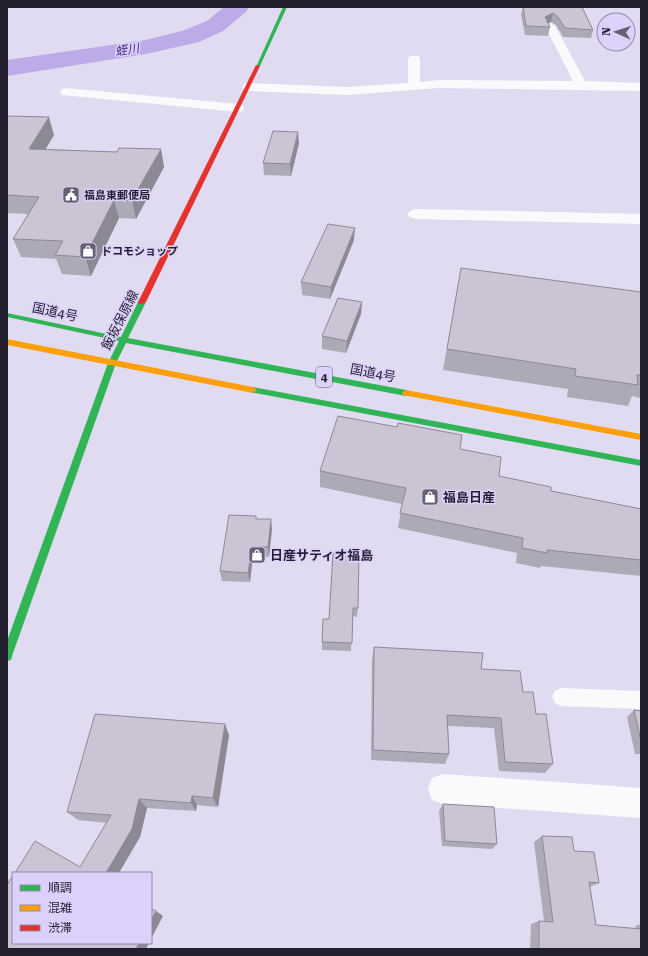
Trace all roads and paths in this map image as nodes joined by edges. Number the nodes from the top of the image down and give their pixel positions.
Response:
1 (285, 7) edge
2 (550, 26) edge
3 (414, 58) dead end
4 (581, 85) junction
5 (248, 86) junction
6 (414, 86) junction
7 (641, 87) edge
8 (66, 92) dead end
9 (238, 108) junction
10 (415, 214) dead end
11 (641, 219) edge
12 (7, 315) edge
13 (125, 340) junction
14 (7, 342) edge
15 (112, 363) junction
16 (641, 437) edge
17 (641, 463) edge
18 (7, 656) edge
19 (561, 697) dead end
20 (641, 700) edge
21 (443, 789) dead end
22 (641, 803) edge

1 - 5 main road, 飯坂保原線
2 - 4 street
3 - 6 street
4 - 6 street
4 - 7 street
5 - 6 street
5 - 9 main road, 飯坂保原線
8 - 9 street
9 - 13 main road, 飯坂保原線
10 - 11 street
12 - 13 main road, 国道4号 / 4
13 - 15 main road, 飯坂保原線
13 - 16 main road, 国道4号 / 4
14 - 15 main road, 4
15 - 17 main road, 4
15 - 18 main road, 飯坂保原線
19 - 20 lane
21 - 22 street

